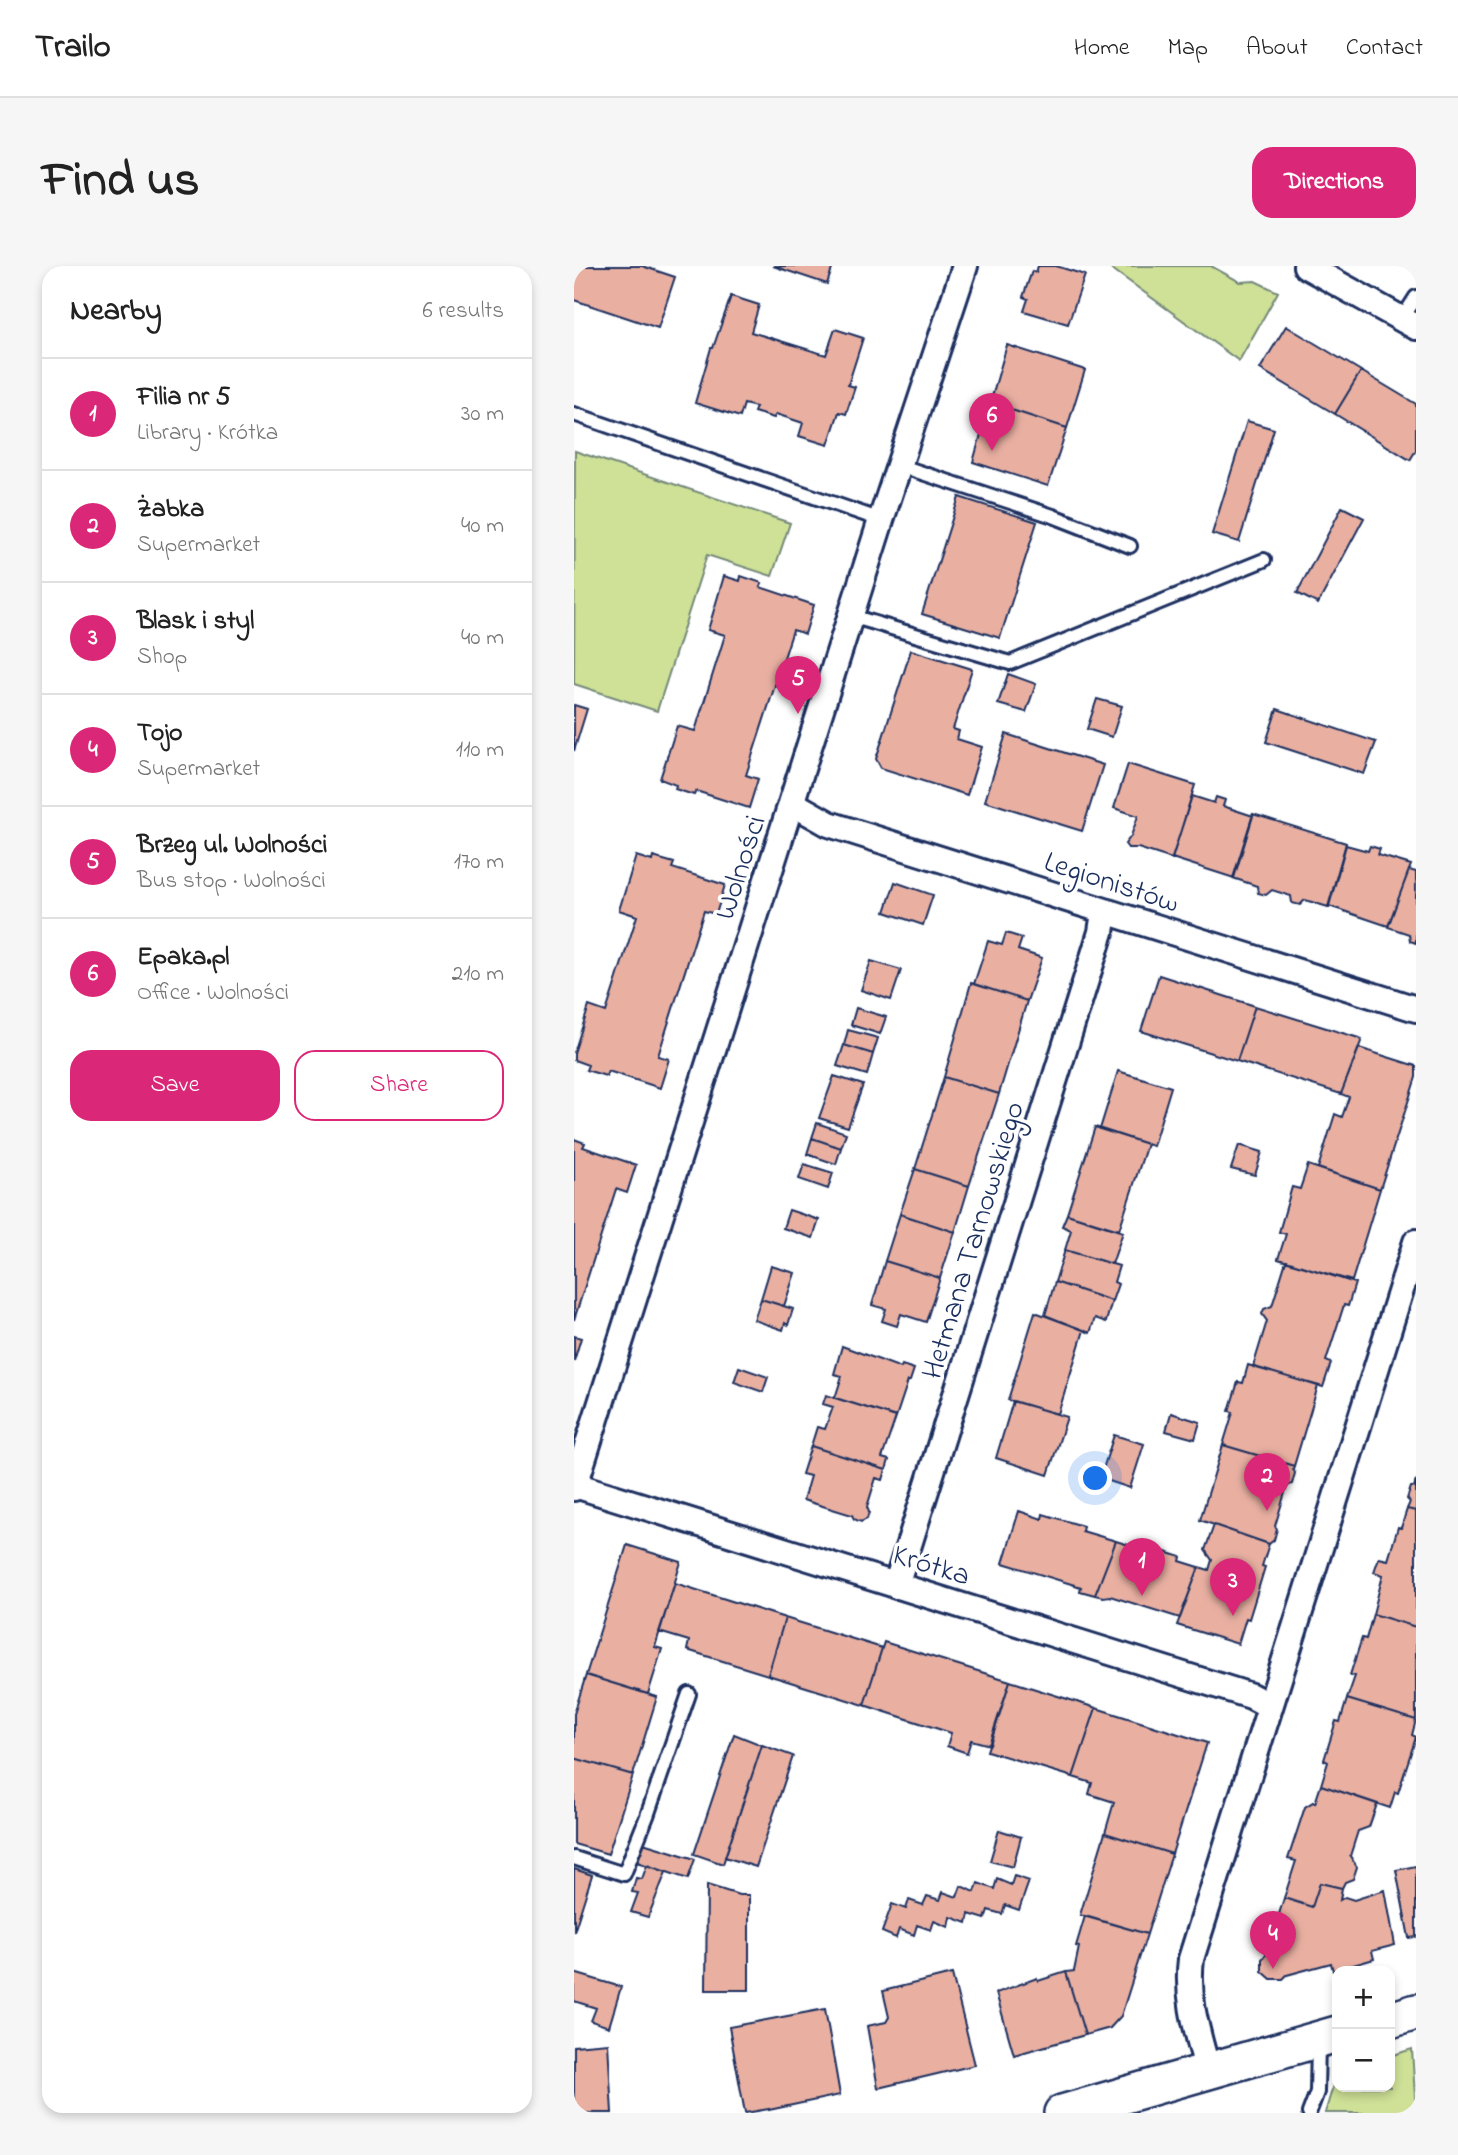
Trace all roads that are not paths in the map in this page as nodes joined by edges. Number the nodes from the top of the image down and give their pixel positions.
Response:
1 (965, 266) edge
2 (1306, 266) edge
3 (1416, 297) edge
4 (1409, 323) edge
5 (574, 414) edge
6 (901, 466) junction
7 (881, 520) junction
8 (1130, 546) dead end
9 (1264, 560) dead end
10 (851, 616) junction
11 (792, 803) junction
12 (1104, 912) junction
13 (1416, 1009) edge
14 (1416, 1242) edge
15 (574, 1486) edge
16 (896, 1586) junction
17 (689, 1694) dead end
18 (1270, 1706) junction
19 (574, 1858) edge
20 (1416, 2012) edge
21 (1395, 2018) edge
22 (1328, 2037) edge
23 (1208, 2071) junction
24 (1062, 2113) edge
25 (1309, 2113) edge

1 - 6 street, Wolności
2 - 4 street
3 - 4 lane
5 - 7 lane
6 - 7 street, Wolności
6 - 8 lane
7 - 10 street, Wolności
9 - 10 lane
10 - 11 street, Wolności
11 - 12 street, Legionistów
11 - 15 street, Wolności
12 - 13 street, Legionistów
12 - 16 street, Hetmana Tarnowskiego
14 - 18 street
15 - 16 street, Krótka
16 - 18 street, Krótka
17 - 19 lane
18 - 23 street
20 - 21 street
22 - 23 street
22 - 25 lane
23 - 24 street

